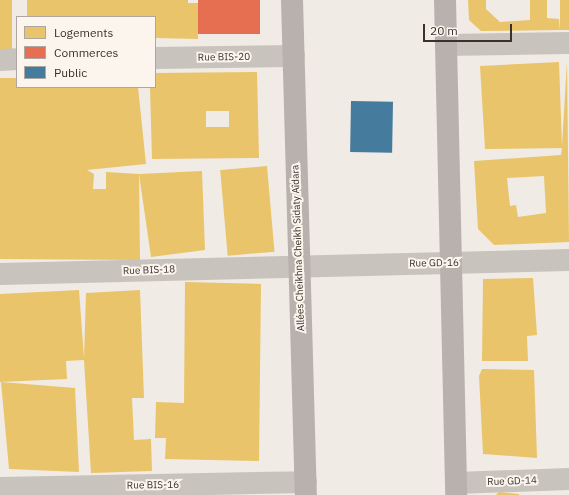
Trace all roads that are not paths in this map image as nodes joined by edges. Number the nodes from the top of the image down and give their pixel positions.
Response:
1 (292, 0) edge
2 (445, 0) edge
3 (569, 43) edge
4 (446, 45) junction
5 (294, 56) junction
6 (156, 58) edge
7 (0, 60) edge
8 (16, 60) edge
9 (569, 260) edge
10 (443, 262) junction
11 (298, 265) junction
12 (0, 274) edge
13 (569, 479) edge
14 (0, 488) edge
15 (306, 488) edge
16 (456, 489) edge

1 - 5 main road, Allées Cheikhna Cheikh Sidaty Aîdara
2 - 4 main road
3 - 4 street
4 - 10 main road
5 - 6 street, Rue BIS-20
5 - 11 main road, Allées Cheikhna Cheikh Sidaty Aîdara
7 - 8 street
9 - 10 street, Rue GD-16
10 - 11 street, Rue GD-16
10 - 16 main road
11 - 12 street, Rue BIS-18
11 - 15 main road, Allées Cheikhna Cheikh Sidaty Aîdara
13 - 16 street, Rue GD-14
14 - 15 street, Rue BIS-16

